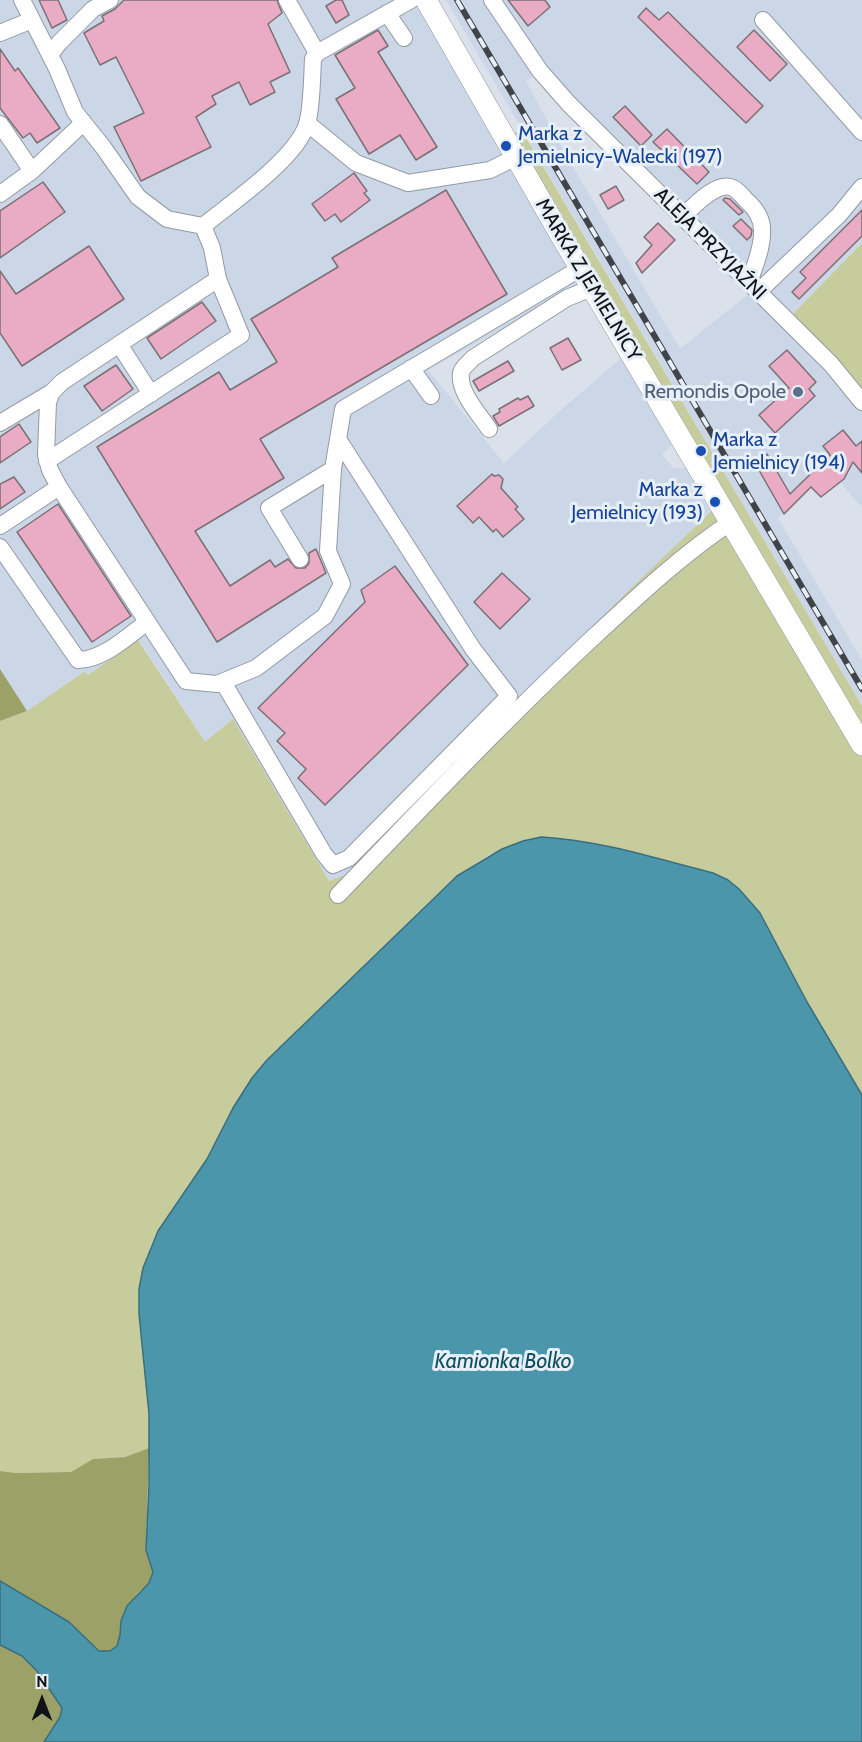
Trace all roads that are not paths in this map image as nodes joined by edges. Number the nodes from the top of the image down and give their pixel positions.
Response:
1 (22, 0) edge
2 (110, 0) edge
3 (287, 0) edge
4 (411, 0) edge
5 (426, 0) edge
6 (492, 0) edge
7 (387, 13) junction
8 (32, 20) junction
9 (763, 20) dead end
10 (0, 33) edge
11 (404, 38) dead end
12 (317, 53) junction
13 (50, 55) junction
14 (307, 123) junction
15 (0, 124) edge
16 (82, 124) junction
17 (862, 132) edge
18 (516, 157) junction
19 (32, 171) junction
20 (862, 187) edge
21 (0, 194) edge
22 (683, 217) junction
23 (203, 226) junction
24 (581, 268) junction
25 (218, 279) junction
26 (754, 287) junction
27 (592, 288) junction
28 (119, 344) junction
29 (411, 368) junction
30 (52, 392) junction
31 (151, 394) junction
32 (431, 396) dead end
33 (862, 402) edge
34 (0, 423) edge
35 (489, 429) dead end
36 (338, 439) junction
37 (48, 461) junction
38 (333, 469) junction
39 (59, 487) junction
40 (731, 522) junction
41 (0, 526) edge
42 (0, 547) edge
43 (300, 559) dead end
44 (147, 622) junction
45 (223, 682) junction
46 (862, 746) edge
47 (338, 895) dead end

1 - 8 street
2 - 13 street
3 - 12 street
4 - 7 street
5 - 18 main road, MARKA Z JEMIELNICY
6 - 22 street, ALEJA PRZYJAŹNI
7 - 11 street
7 - 12 street
8 - 10 street
8 - 13 street
9 - 17 street
12 - 14 street
13 - 16 street
14 - 18 street
14 - 23 street
15 - 19 street
16 - 19 street
16 - 23 street
18 - 24 main road, MARKA Z JEMIELNICY
19 - 21 street
20 - 26 street
22 - 26 street, ALEJA PRZYJAŹNI
22 - 26 street
23 - 25 street
24 - 27 main road, MARKA Z JEMIELNICY
24 - 29 street
25 - 28 street
25 - 31 street
26 - 33 street, ALEJA PRZYJAŹNI
27 - 35 street
27 - 40 main road, MARKA Z JEMIELNICY
28 - 30 street
28 - 31 street
29 - 32 street
29 - 36 street
30 - 34 street
30 - 37 street
31 - 37 street
36 - 38 street
36 - 45 street
37 - 39 street
38 - 43 street
38 - 45 street
39 - 41 street
39 - 44 street
40 - 46 main road, MARKA Z JEMIELNICY
40 - 47 street
42 - 44 street
44 - 45 street

